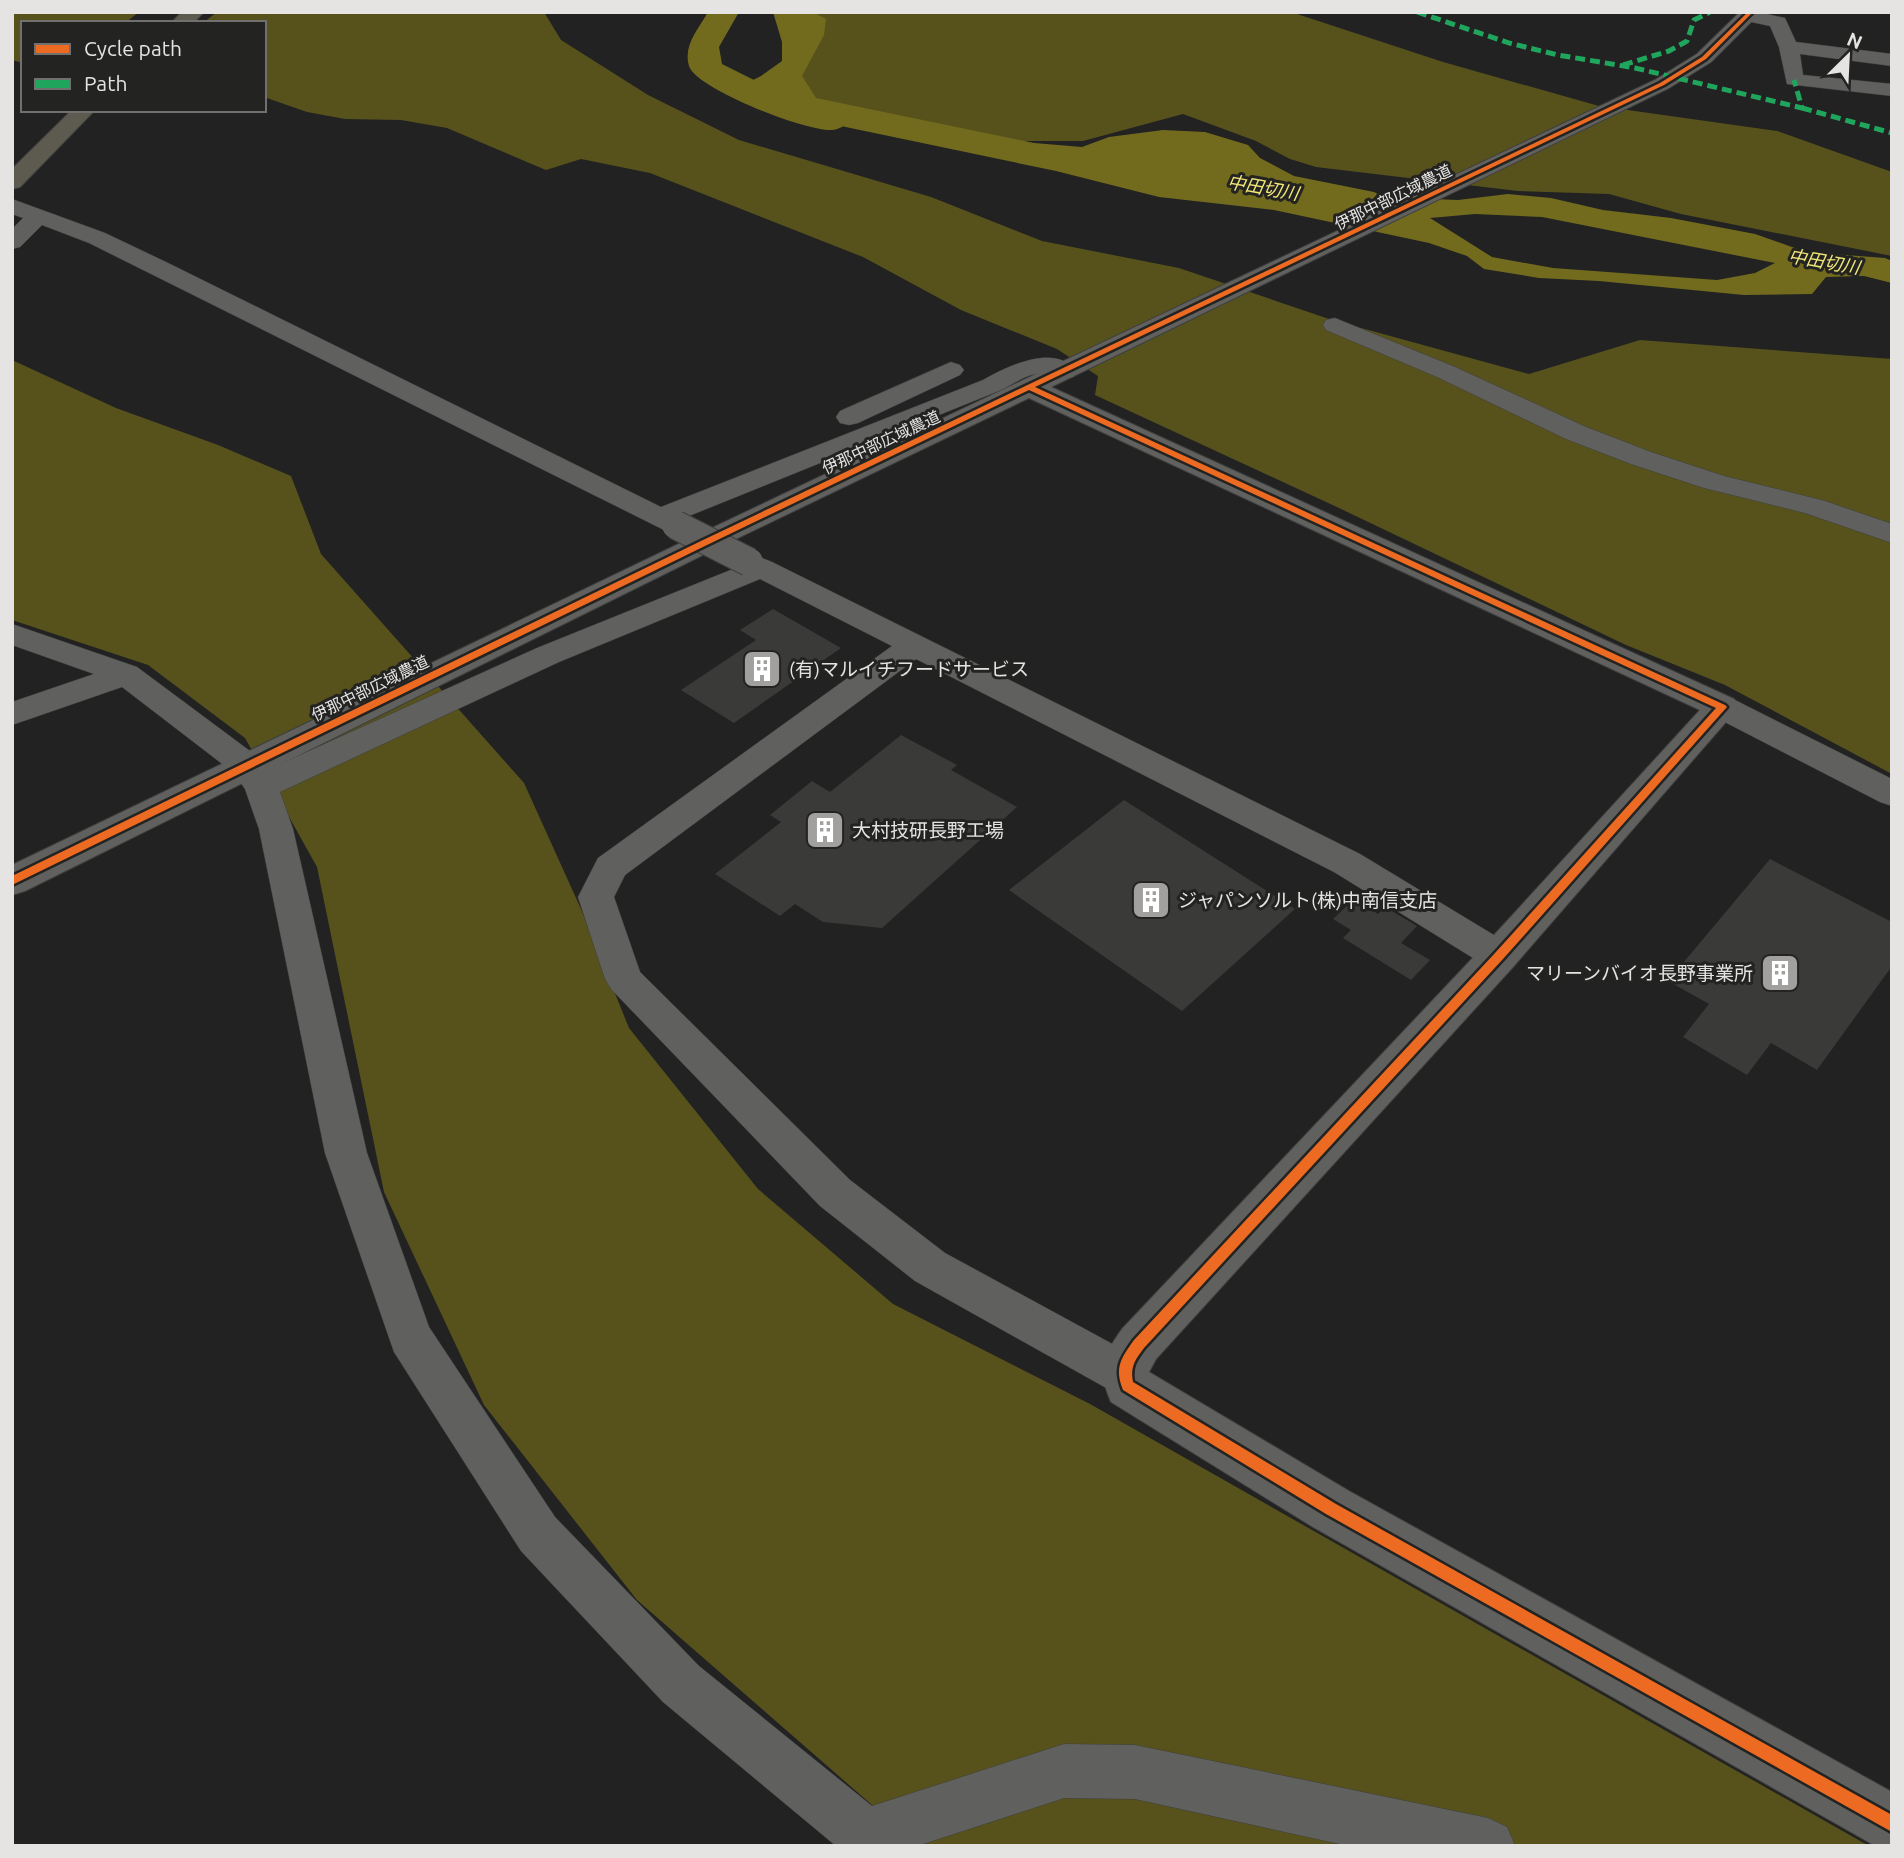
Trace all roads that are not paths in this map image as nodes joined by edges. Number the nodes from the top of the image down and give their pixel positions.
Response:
1 (1750, 14) edge
2 (1789, 47) junction
3 (1892, 60) edge
4 (1892, 90) edge
5 (82, 112) edge
6 (12, 182) edge
7 (27, 211) edge
8 (12, 242) edge
9 (1335, 325) dead end
10 (951, 370) dead end
11 (1062, 373) junction
12 (661, 517) junction
13 (1892, 534) edge
14 (756, 565) junction
15 (12, 634) edge
16 (913, 646) junction
17 (126, 674) junction
18 (1721, 707) junction
19 (12, 714) edge
20 (254, 776) junction
21 (1892, 794) edge
22 (12, 881) edge
23 (1499, 956) junction
24 (1124, 1374) junction
25 (1892, 1824) edge
26 (872, 1841) edge
27 (1488, 1846) edge

1 - 2 street
1 - 11 street, 伊那中部広域農道
2 - 3 street
2 - 4 street
5 - 6 highway
7 - 8 street
7 - 12 street
9 - 13 street
10 - 12 street
11 - 12 street
11 - 18 street
11 - 20 street, 伊那中部広域農道
12 - 14 street, bridge
14 - 16 street
14 - 20 street
15 - 17 street
16 - 23 street
16 - 24 street
17 - 19 street
17 - 20 street
18 - 21 street
18 - 23 street
20 - 22 street, 伊那中部広域農道
20 - 26 street
23 - 24 street
24 - 25 street
26 - 27 street

